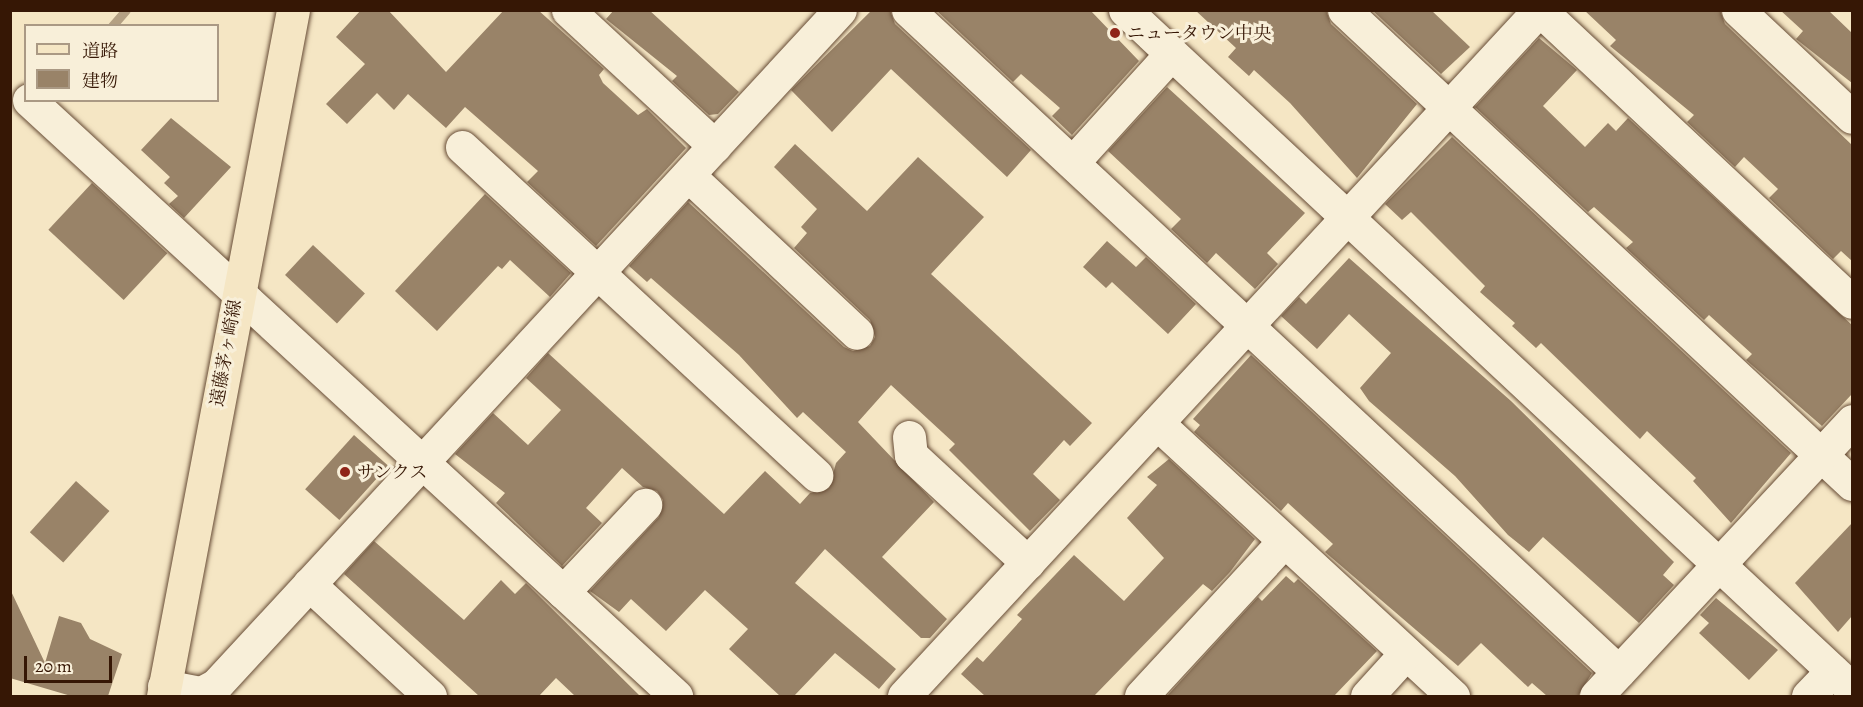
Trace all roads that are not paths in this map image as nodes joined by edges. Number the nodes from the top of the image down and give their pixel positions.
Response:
1 (293, 10) edge
2 (568, 10) edge
3 (840, 10) edge
4 (908, 10) edge
5 (1125, 10) edge
6 (1344, 10) edge
7 (1539, 10) edge
8 (1738, 10) edge
9 (1171, 54) junction
10 (10, 83) edge
11 (24, 95) edge
12 (31, 102) edge
13 (1448, 108) junction
14 (1852, 117) edge
15 (715, 146) junction
16 (462, 147) dead end
17 (1073, 162) junction
18 (688, 175) junction
19 (1346, 218) junction
20 (597, 272) junction
21 (237, 293) junction
22 (1852, 302) edge
23 (1247, 326) junction
24 (857, 333) dead end
25 (1852, 421) edge
26 (1157, 423) junction
27 (909, 437) dead end
28 (1821, 455) junction
29 (422, 462) junction
30 (816, 475) dead end
31 (1852, 484) edge
32 (645, 505) dead end
33 (1284, 541) junction
34 (1028, 563) junction
35 (1719, 564) junction
36 (309, 584) junction
37 (563, 592) junction
38 (1406, 653) junction
39 (1619, 672) junction
40 (1842, 680) edge
41 (164, 691) edge
42 (430, 696) edge
43 (676, 696) edge
44 (904, 696) edge
45 (1141, 696) edge
46 (1367, 696) edge
47 (1453, 696) edge
48 (1596, 696) edge
49 (1808, 696) edge

1 - 21 main road, 遠藤茅ヶ崎線
2 - 15 street
3 - 15 street
4 - 17 street
5 - 9 street
6 - 13 street
7 - 13 street
7 - 22 street
8 - 14 street
9 - 17 street
9 - 19 street
10 - 11 street
12 - 21 street
13 - 19 street
13 - 28 street
15 - 18 street
16 - 20 street
17 - 23 street
18 - 20 street
18 - 24 street
19 - 23 street
19 - 35 street
20 - 29 street
20 - 30 street
21 - 29 street
21 - 41 main road, 遠藤茅ヶ崎線
23 - 26 street
23 - 39 street
25 - 28 street
26 - 33 street
26 - 34 street
27 - 34 street
28 - 31 street
28 - 35 street
29 - 36 street
29 - 37 street
32 - 37 street
33 - 38 street
33 - 45 street
34 - 44 street
35 - 39 street
35 - 40 street
36 - 41 street
36 - 42 street
37 - 43 street
38 - 46 street
38 - 47 street
39 - 48 street
40 - 49 street

